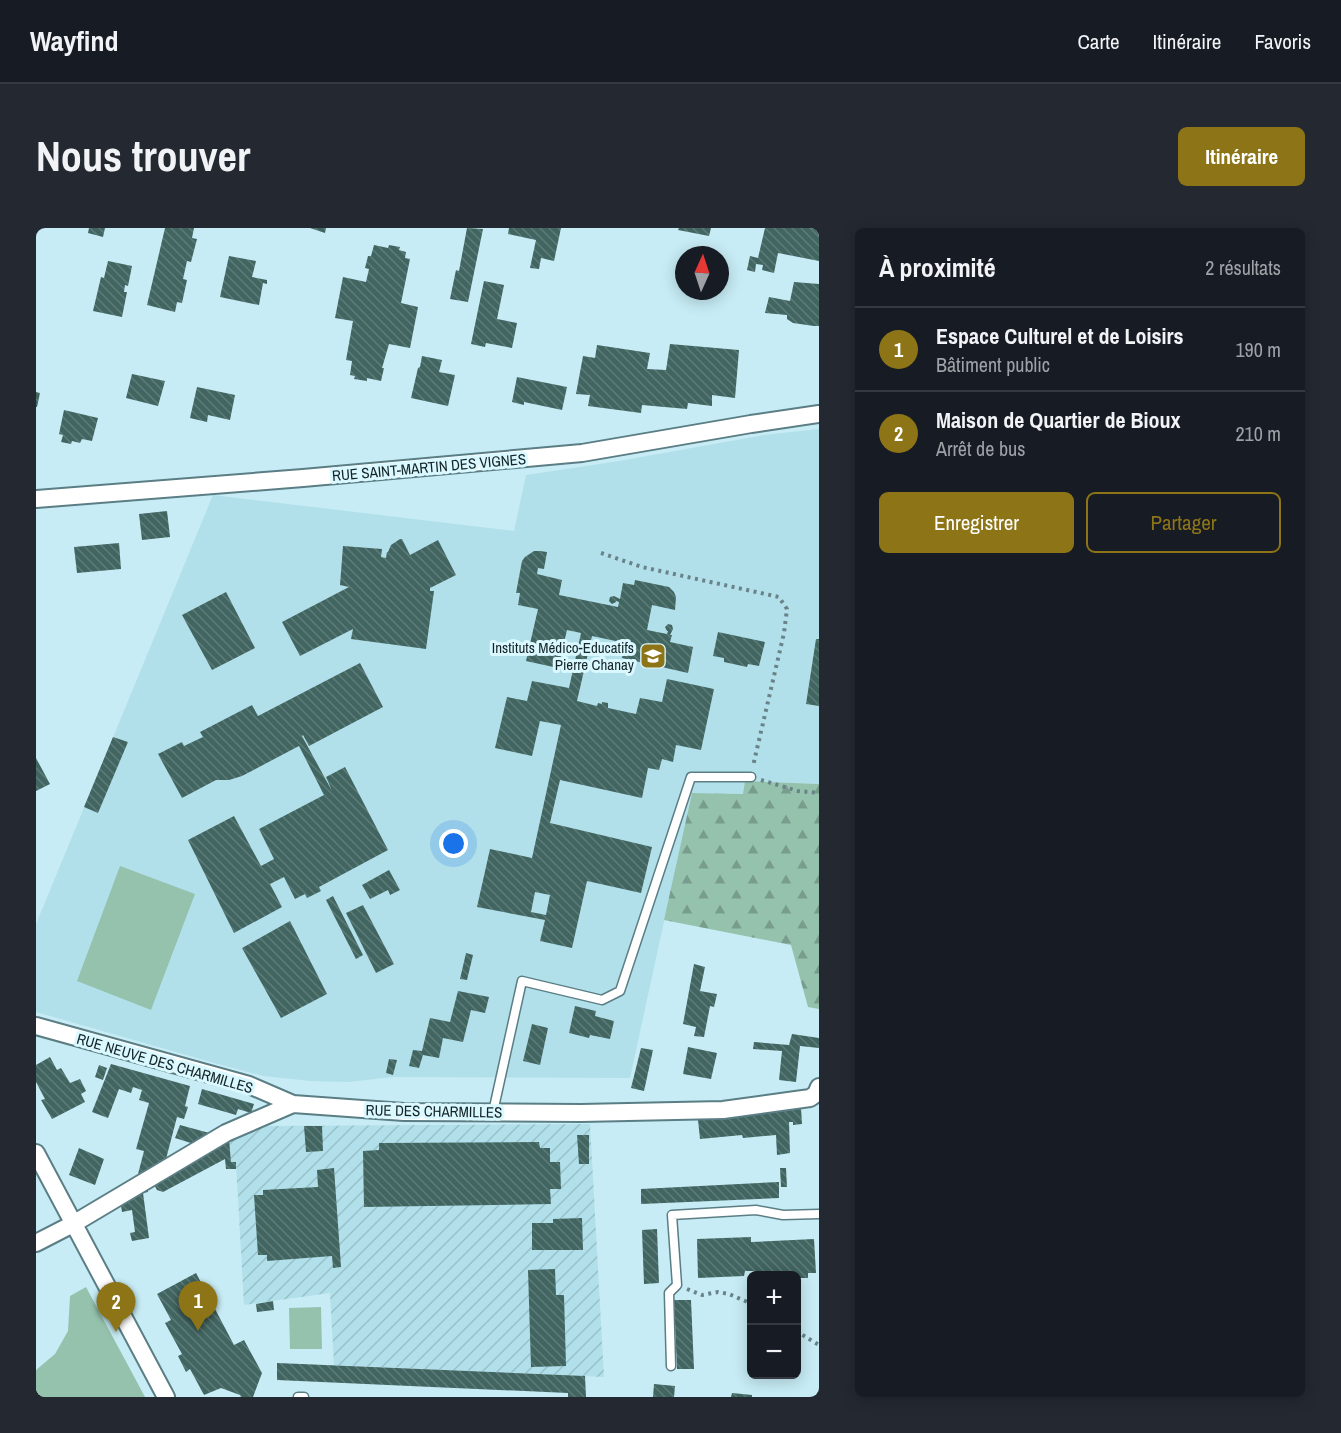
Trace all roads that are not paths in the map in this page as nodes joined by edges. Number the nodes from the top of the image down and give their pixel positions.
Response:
1 (819, 414) edge
2 (36, 499) edge
3 (751, 777) road end
4 (36, 1026) edge
5 (819, 1088) edge
6 (293, 1104) junction
7 (493, 1112) junction
8 (36, 1154) edge
9 (819, 1214) edge
10 (73, 1224) junction
11 (36, 1243) edge
12 (671, 1366) dead end
13 (166, 1397) edge
14 (298, 1397) edge
15 (304, 1397) edge

1 - 2 street, RUE SAINT-MARTIN DES VIGNES
3 - 7 lane
4 - 6 street, RUE NEUVE DES CHARMILLES
5 - 7 street, RUE DES CHARMILLES
6 - 7 street, RUE DES CHARMILLES
6 - 10 street, RUE DES CHARMILLES
8 - 10 street
9 - 12 lane
10 - 11 street, RUE DES CHARMILLES
10 - 13 street
14 - 15 lane

